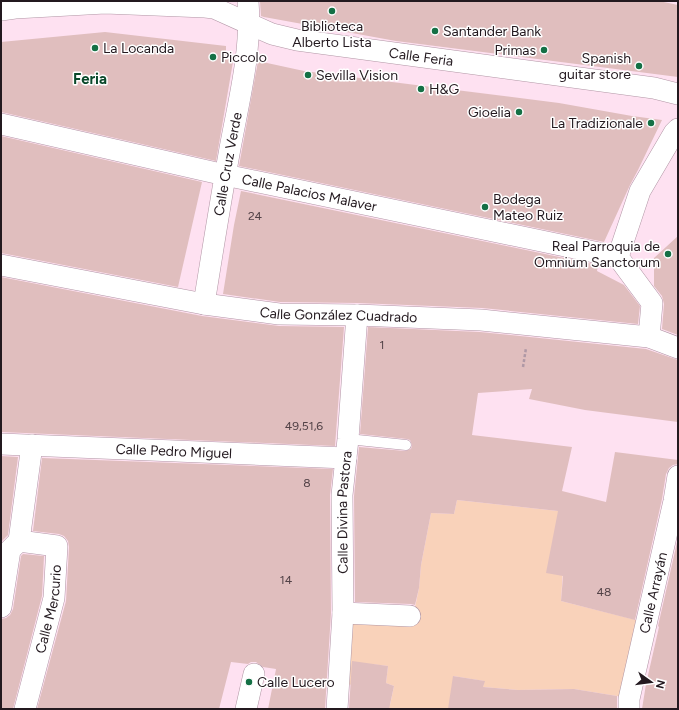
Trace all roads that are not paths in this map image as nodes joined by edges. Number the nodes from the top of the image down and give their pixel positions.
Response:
1 (248, 1) edge
2 (10, 6) edge
3 (250, 24) junction
4 (678, 94) edge
5 (1, 124) edge
6 (678, 129) edge
7 (225, 175) junction
8 (618, 256) junction
9 (1, 265) edge
10 (204, 304) junction
11 (358, 316) junction
12 (649, 337) junction
13 (678, 348) edge
14 (1, 444) edge
15 (32, 445) junction
16 (406, 445) dead end
17 (347, 449) junction
18 (678, 476) edge
19 (19, 541) junction
20 (1, 607) edge
21 (343, 613) junction
22 (410, 616) dead end
23 (254, 674) dead end
24 (629, 704) edge
25 (24, 709) edge
26 (246, 709) edge
27 (337, 709) edge

1 - 3 street, Calle Cruz Verde
2 - 3 street, Calle Feria
3 - 4 street, Calle Feria
3 - 7 street, Calle Cruz Verde
5 - 7 street, Calle Palacios Malaver
6 - 8 street
7 - 8 street, Calle Palacios Malaver
7 - 10 street, Calle Cruz Verde
8 - 12 street
9 - 10 street, Calle González Cuadrado
10 - 11 street, Calle González Cuadrado
11 - 12 street, Calle González Cuadrado
11 - 17 street, Calle Divina Pastora
12 - 13 street, Calle González Cuadrado
14 - 15 street, Calle Pedro Miguel
15 - 17 street, Calle Pedro Miguel
15 - 19 street
16 - 17 lane
17 - 21 street, Calle Divina Pastora
18 - 24 street, Calle Arrayán
19 - 20 street
19 - 25 street, Calle Mercurio
21 - 22 street
21 - 27 street, Calle Divina Pastora
23 - 26 street

